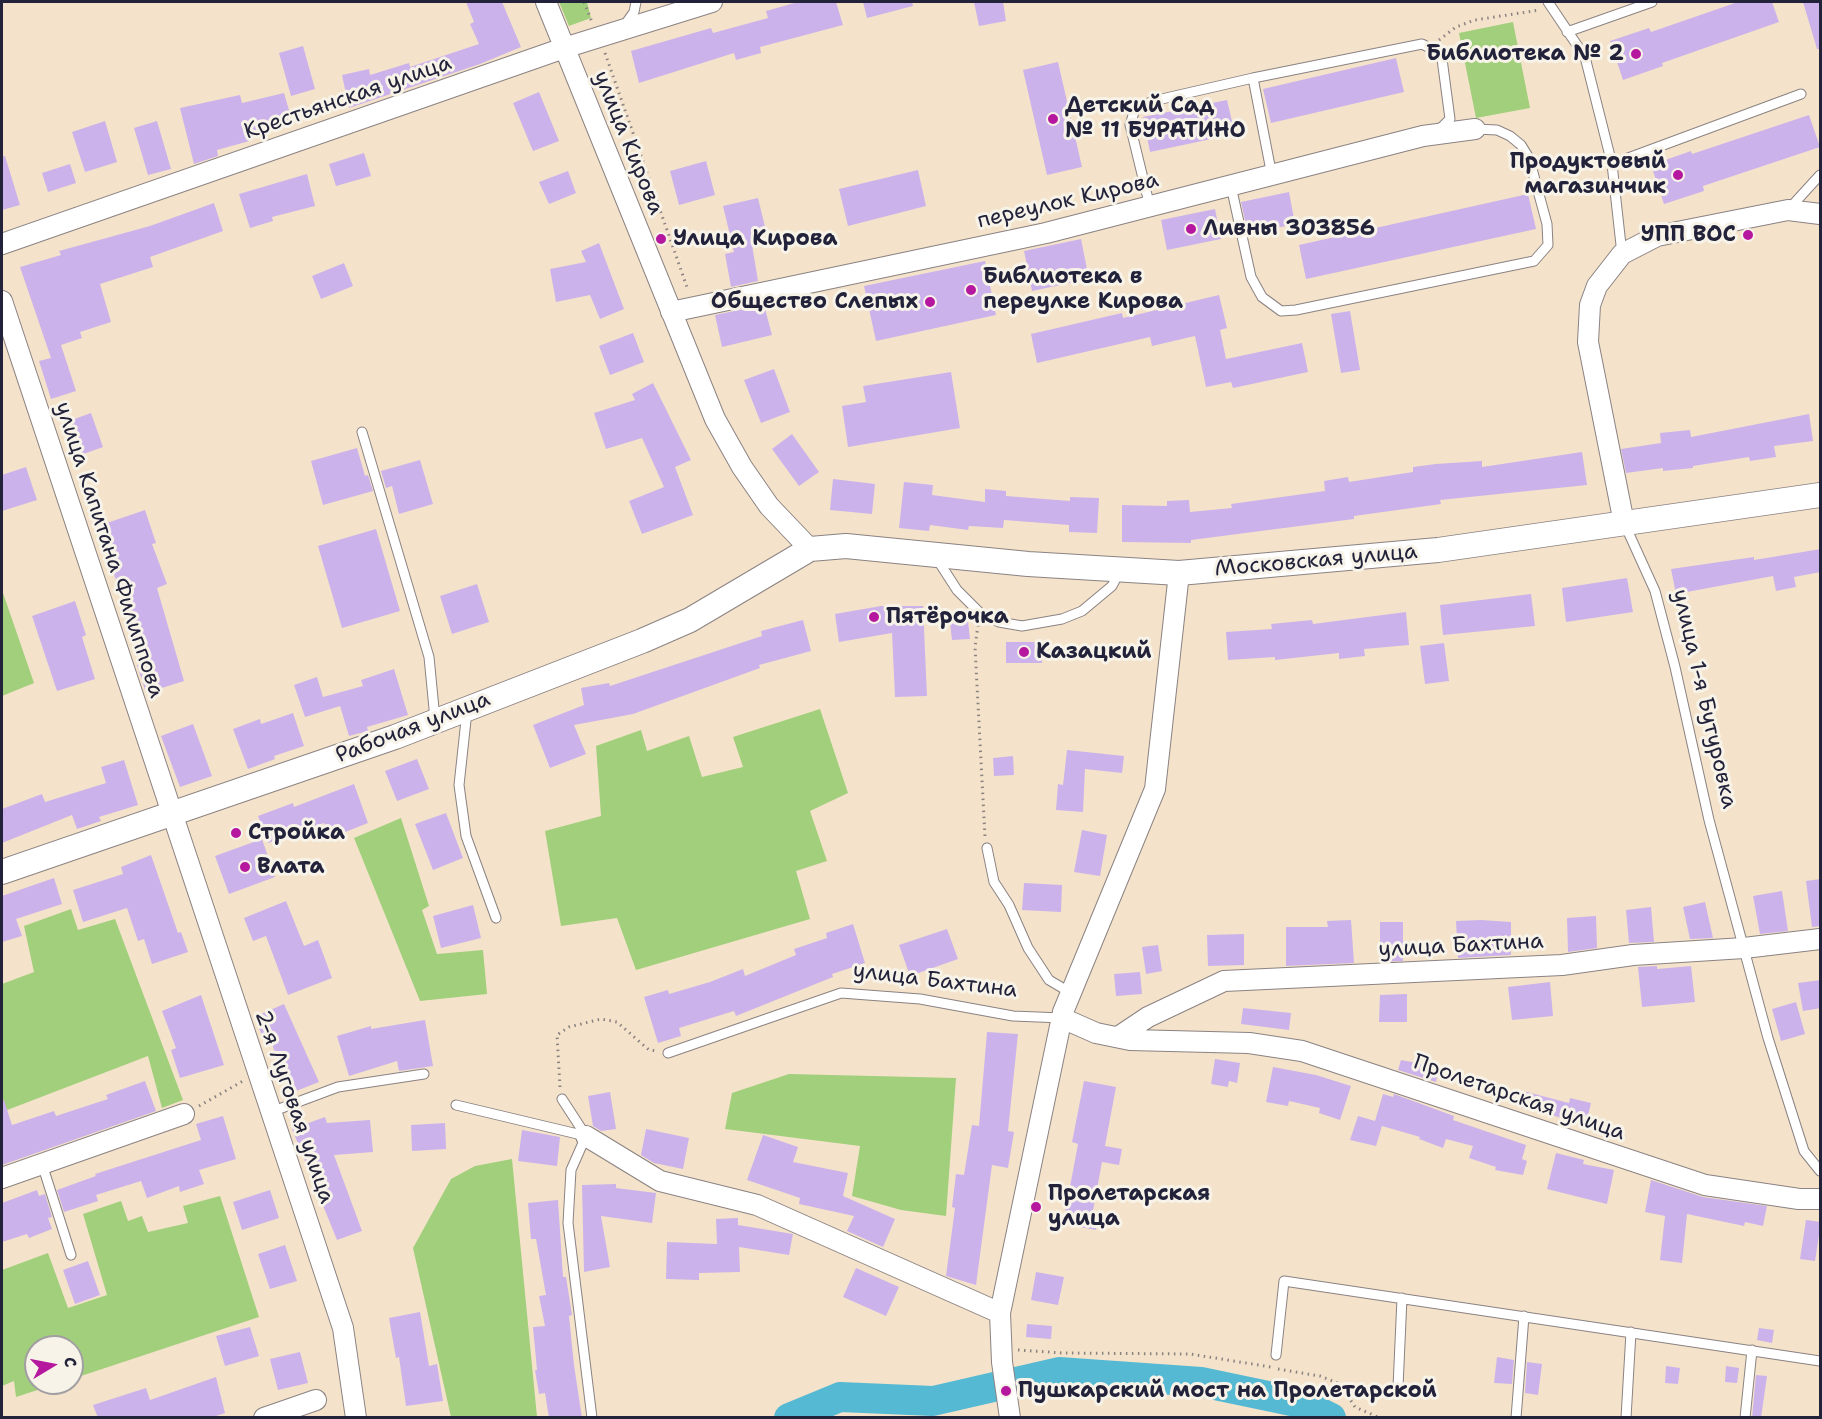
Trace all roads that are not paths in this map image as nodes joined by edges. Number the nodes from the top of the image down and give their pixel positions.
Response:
1 (546, 2) edge
2 (636, 2) edge
3 (712, 2) edge
4 (1652, 2) edge
5 (1550, 4) edge
6 (619, 31) junction
7 (1567, 32) junction
8 (564, 48) junction
9 (1253, 78) junction
10 (1801, 94) dead end
11 (1475, 129) joint
12 (1423, 136) junction
13 (1612, 164) junction
14 (1821, 175) edge
15 (1272, 176) junction
16 (1232, 186) junction
17 (1149, 207) junction
18 (1788, 210) junction
19 (1821, 214) edge
20 (2, 244) edge
21 (1622, 254) junction
22 (2, 301) edge
23 (671, 312) junction
24 (362, 432) dead end
25 (1821, 495) edge
26 (1624, 523) junction
27 (810, 549) junction
28 (936, 556) junction
29 (1120, 571) junction
30 (1179, 573) junction
31 (467, 708) junction
32 (435, 721) junction
33 (171, 815) junction
34 (987, 848) road end
35 (2, 872) edge
36 (496, 918) dead end
37 (1821, 939) edge
38 (1744, 948) junction
39 (1071, 993) junction
40 (1062, 1018) junction
41 (1118, 1037) junction
42 (669, 1053) road end
43 (424, 1074) dead end
44 (562, 1099) road end
45 (456, 1105) dead end
46 (270, 1112) junction
47 (184, 1114) road end
48 (586, 1136) junction
49 (42, 1164) junction
50 (1821, 1171) edge
51 (2, 1178) edge
52 (1821, 1199) edge
53 (71, 1256) dead end
54 (1402, 1298) junction
55 (1000, 1313) junction
56 (1524, 1316) junction
57 (1630, 1332) junction
58 (1752, 1350) junction
59 (1276, 1355) dead end
60 (1821, 1361) edge
61 (1398, 1387) dead end
62 (316, 1400) dead end
63 (264, 1418) edge
64 (357, 1418) edge
65 (592, 1418) edge
66 (1010, 1418) edge
67 (1516, 1418) edge
68 (1626, 1418) edge
69 (1745, 1418) edge

1 - 8 street, улица Кирова
2 - 6 lane
3 - 6 street, Крестьянская улица
4 - 7 lane
5 - 7 lane
6 - 8 street, Крестьянская улица
7 - 13 lane
8 - 20 street, Крестьянская улица
8 - 23 street, улица Кирова
9 - 12 lane
9 - 15 lane
9 - 17 lane
10 - 13 lane
11 - 12 street, переулок Кирова
11 - 16 lane
12 - 15 street, переулок Кирова
13 - 21 lane
14 - 18 lane
15 - 16 street, переулок Кирова
16 - 17 street, переулок Кирова
17 - 23 street, переулок Кирова
18 - 19 street
18 - 21 street
21 - 26 street, улица 1-я Бутуровка
22 - 33 street, улица Капитана Филиппова
23 - 27 street, улица Кирова
24 - 32 lane
25 - 26 street, Московская улица
26 - 30 street, Московская улица
26 - 38 lane, улица 1-я Бутуровка
27 - 28 street, Московская улица
27 - 31 street, Рабочая улица
28 - 29 street, Московская улица
28 - 29 lane
29 - 30 street, Московская улица
30 - 39 street
31 - 32 street, Рабочая улица
31 - 36 lane
32 - 33 street, Рабочая улица
33 - 35 street, Рабочая улица
33 - 46 street, 2-я Луговая улица
34 - 39 lane
37 - 38 street, улица Бахтина
38 - 41 street, улица Бахтина
38 - 50 lane, улица 1-я Бутуровка
39 - 40 street
40 - 41 street, Пролетарская улица
40 - 42 lane, улица Бахтина
40 - 55 street
41 - 52 street, Пролетарская улица
43 - 46 lane
44 - 48 lane
45 - 48 lane
46 - 64 street, 2-я Луговая улица
47 - 49 street
48 - 55 street
48 - 65 lane
49 - 51 street
49 - 53 lane
54 - 56 lane
54 - 59 lane
54 - 61 lane
55 - 66 street
56 - 57 lane
56 - 67 lane
57 - 58 lane
57 - 68 lane
58 - 60 lane
58 - 69 lane
62 - 63 street

